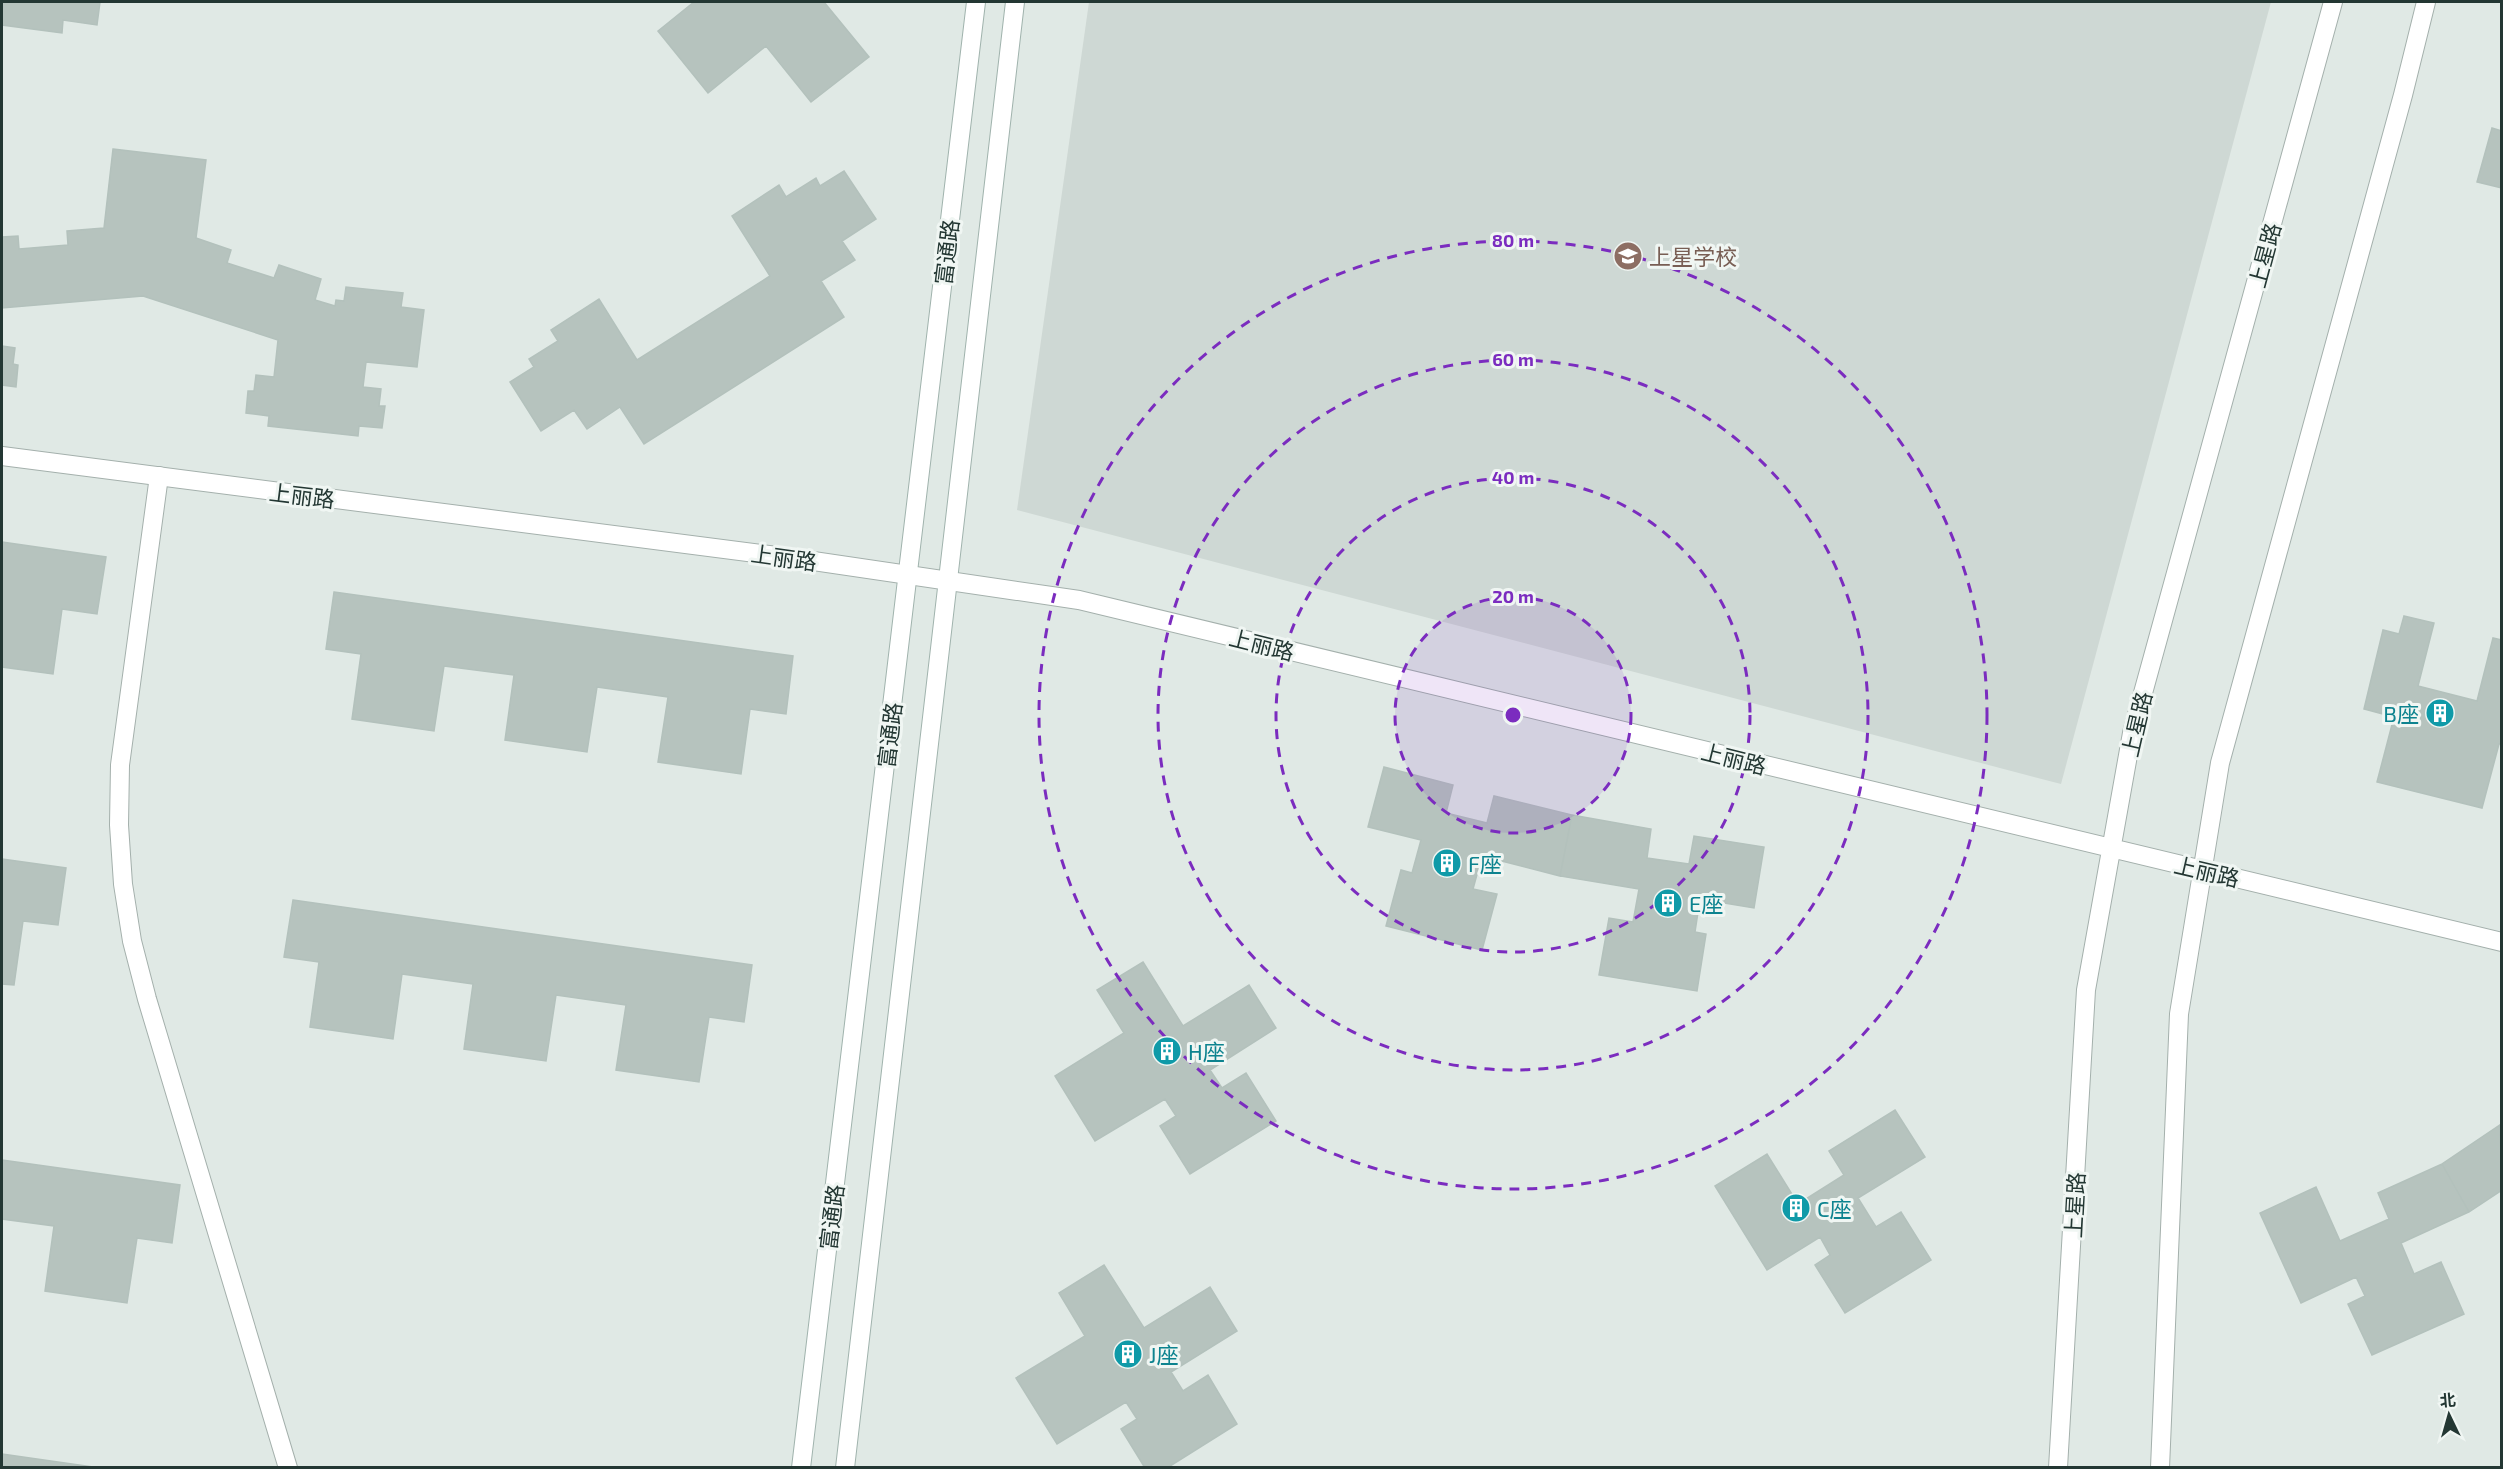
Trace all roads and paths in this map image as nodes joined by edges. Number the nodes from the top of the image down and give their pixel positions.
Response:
1 (976, 2) edge
2 (1015, 2) edge
3 (2333, 2) edge
4 (2426, 2) edge
5 (2, 456) edge
6 (159, 476) junction
7 (908, 575) junction
8 (948, 581) junction
9 (2111, 849) junction
10 (2202, 870) junction
11 (2502, 942) edge
12 (288, 1467) edge
13 (801, 1467) edge
14 (845, 1467) edge
15 (2058, 1467) edge
16 (2160, 1467) edge

1 - 7 street, 富通路
2 - 8 street, 富通路
3 - 9 street, 上星路
4 - 10 street
5 - 6 street, 上丽路
6 - 7 street, 上丽路
6 - 12 street
7 - 8 street, 上丽路
7 - 13 street, 富通路
8 - 9 street, 上丽路
8 - 14 street, 富通路
9 - 10 street, 上丽路
9 - 15 street, 上星路
10 - 11 street, 上丽路
10 - 16 street

